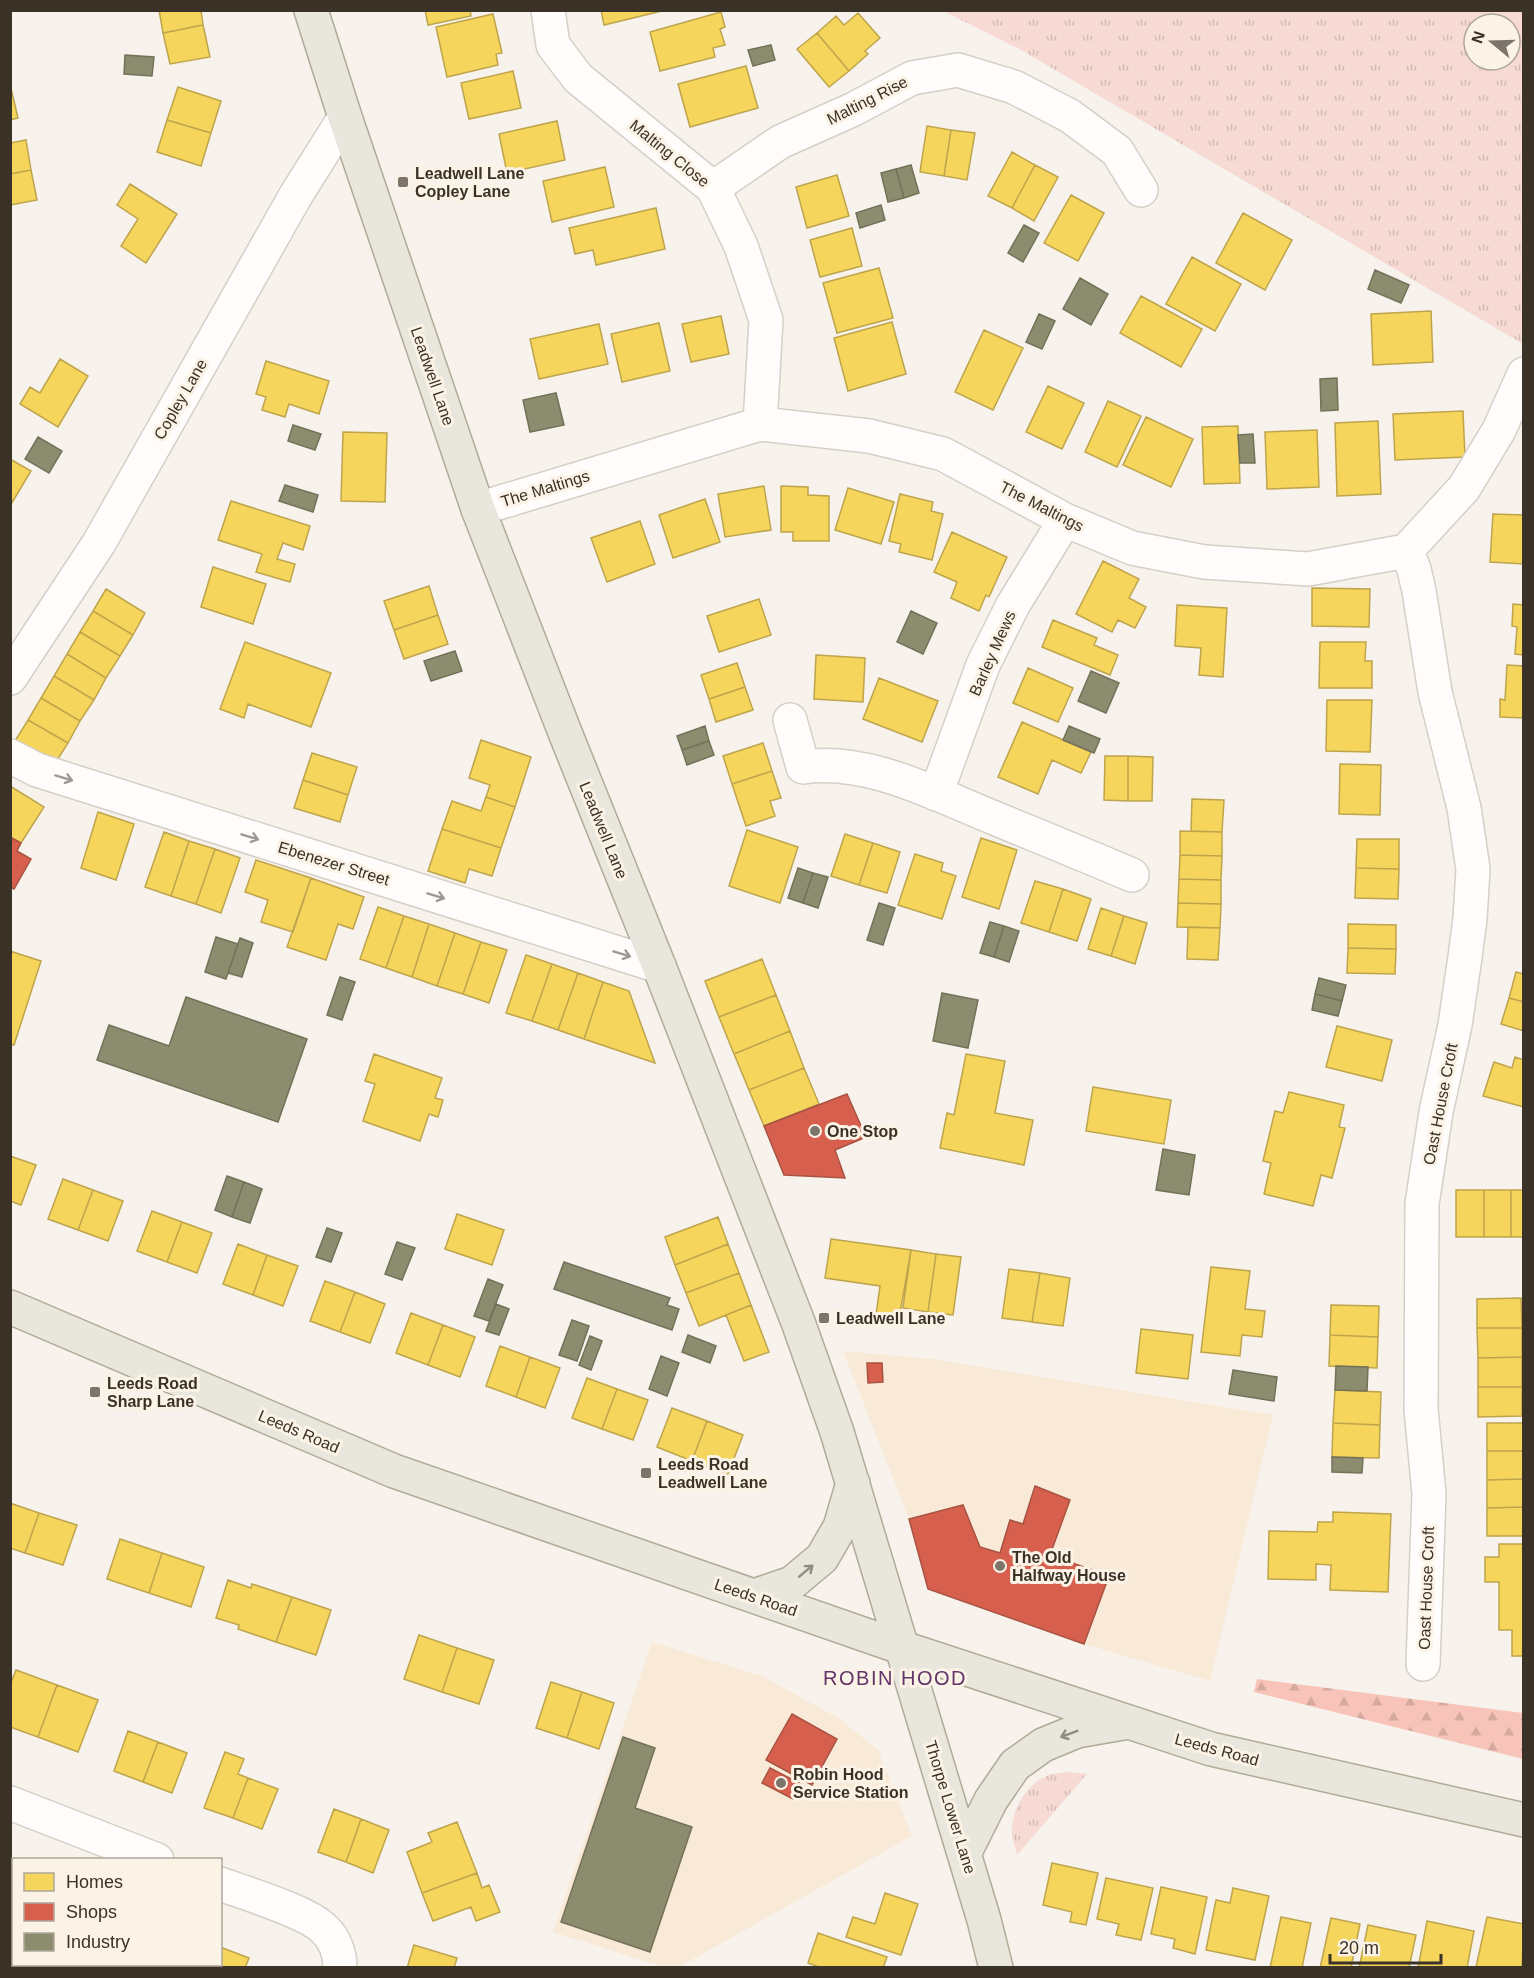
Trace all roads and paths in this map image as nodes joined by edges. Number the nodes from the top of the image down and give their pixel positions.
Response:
1 (311, 10) edge
2 (548, 10) edge
3 (345, 117) junction
4 (713, 188) junction
5 (1141, 190) dead end
6 (1524, 374) edge
7 (760, 424) junction
8 (478, 508) junction
9 (1065, 520) junction
10 (1406, 551) junction
11 (10, 678) edge
12 (790, 720) dead end
13 (10, 756) edge
14 (936, 794) junction
15 (1132, 875) dead end
16 (659, 966) junction
17 (10, 1307) edge
18 (853, 1483) junction
19 (754, 1596) junction
20 (903, 1648) junction
21 (1423, 1664) dead end
22 (1126, 1723) junction
23 (10, 1803) edge
24 (1524, 1820) edge
25 (964, 1854) junction
26 (152, 1858) edge
27 (222, 1885) edge
28 (340, 1968) edge
29 (996, 1968) edge

1 - 3 main road, Leadwell Lane
2 - 4 street, Malting Close
3 - 8 main road, Leadwell Lane
3 - 11 street, Copley Lane
4 - 5 street, Malting Rise
4 - 7 street, Malting Close
6 - 10 street
7 - 8 street, The Maltings
7 - 9 street, The Maltings
8 - 16 main road, Leadwell Lane
9 - 10 street, The Maltings
9 - 14 street, Barley Mews
10 - 21 street, Oast House Croft
12 - 14 street
13 -> 16 street, Ebenezer Street
14 - 15 street
16 - 18 main road, Leadwell Lane
17 - 19 main road, Leeds Road
19 -> 18 main road
18 - 20 main road, Leadwell Lane
19 - 20 main road, Leeds Road
20 - 22 main road, Leeds Road
20 - 25 main road, Thorpe Lower Lane
22 - 24 main road, Leeds Road
22 -> 25 main road
23 - 26 street
25 - 29 main road, Thorpe Lower Lane
27 - 28 street

